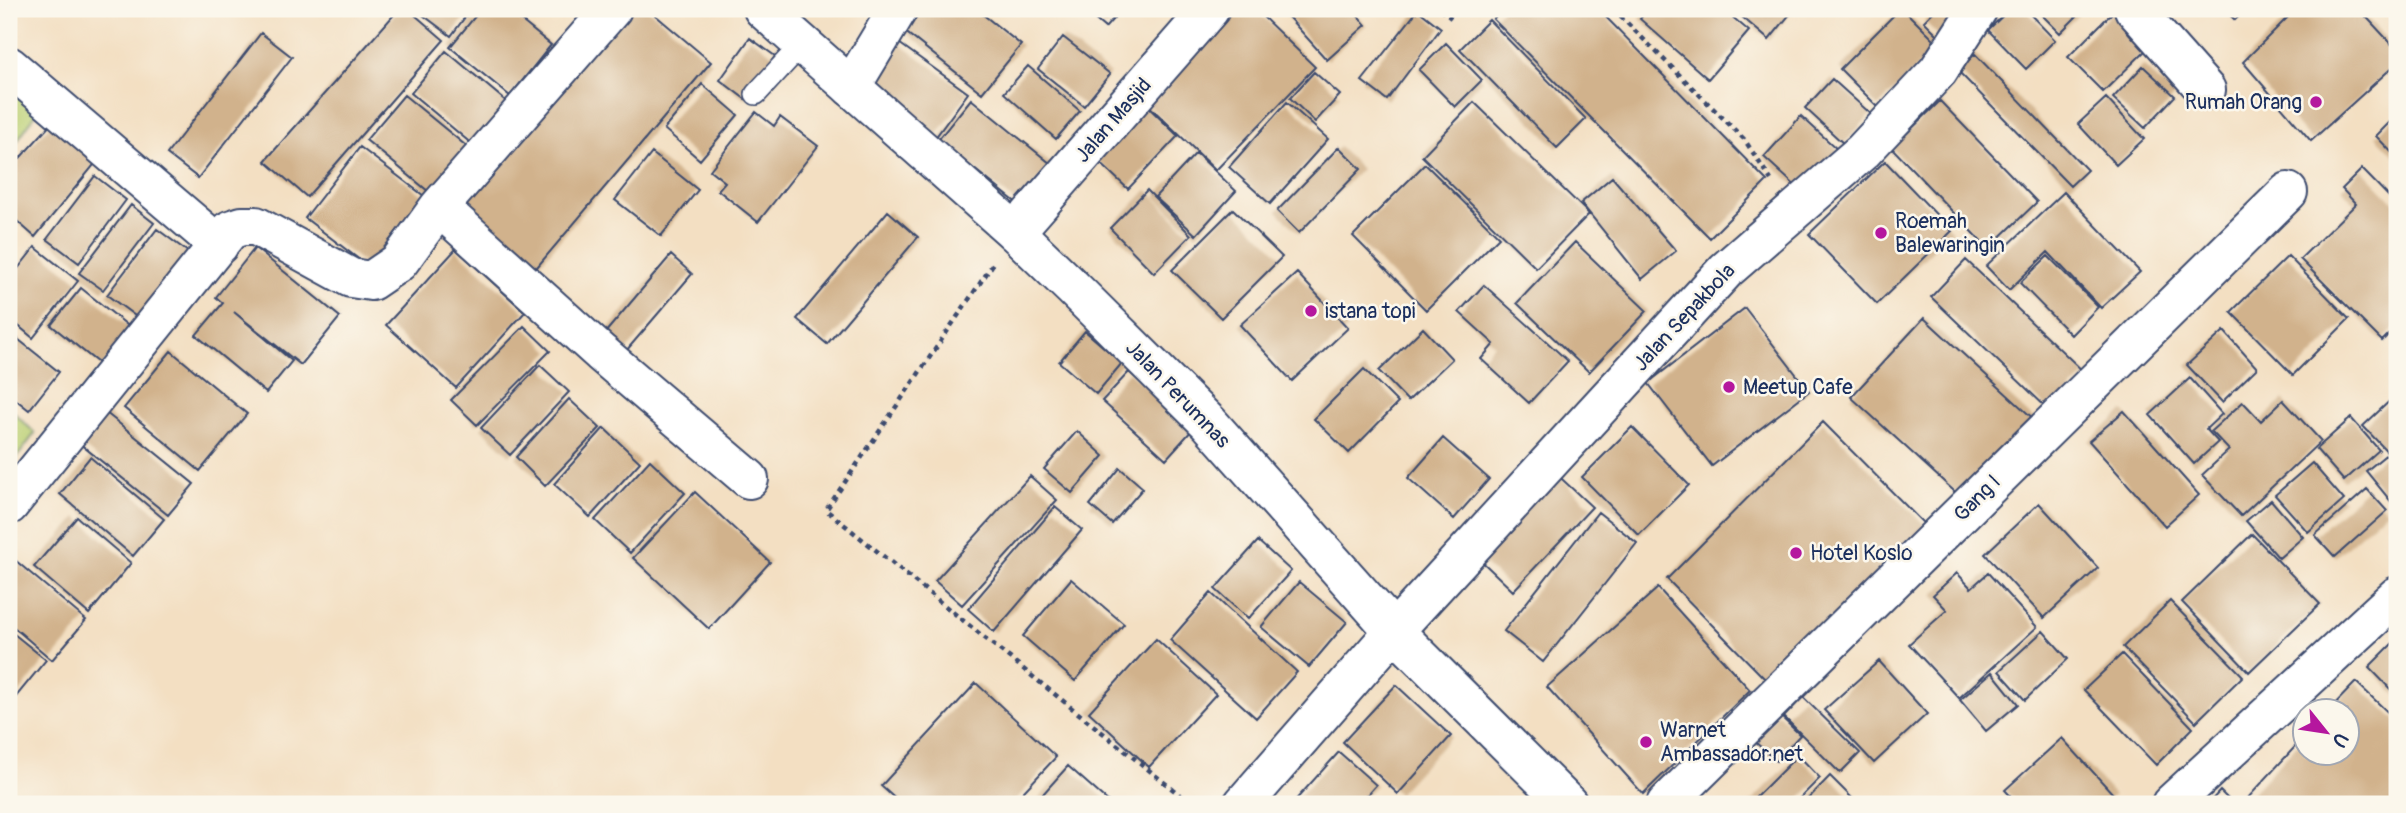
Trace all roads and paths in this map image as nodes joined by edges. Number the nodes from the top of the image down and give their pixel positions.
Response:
1 (612, 9) edge
2 (763, 9) edge
3 (898, 9) edge
4 (1210, 9) edge
5 (1440, 9) edge
6 (1613, 9) edge
7 (1978, 9) edge
8 (2134, 9) edge
9 (1451, 18) dead end
10 (803, 43) junction
11 (9, 66) edge
12 (851, 87) junction
13 (2206, 90) dead end
14 (756, 94) dead end
15 (2288, 192) dead end
16 (439, 207) junction
17 (1791, 214) junction
18 (1015, 232) junction
19 (219, 245) junction
20 (749, 480) dead end
21 (9, 505) edge
22 (2397, 596) edge
23 (1394, 631) junction
24 (1191, 804) edge
25 (1243, 804) edge
26 (1569, 804) edge
27 (1666, 804) edge
28 (2171, 804) edge

1 - 16 street
2 - 10 street, Jalan Perumnas
3 - 12 street
4 - 18 street, Jalan Masjid
5 - 9 path
6 - 17 path
7 - 17 street, Jalan Sepakbola
8 - 13 street
10 - 12 street, Jalan Perumnas
10 - 14 lane
11 - 19 street
12 - 18 street, Jalan Perumnas
15 - 27 street, Gang I
16 - 19 street
16 - 20 street
17 - 23 street, Jalan Sepakbola
18 - 23 street, Jalan Perumnas
18 - 24 path
19 - 21 street
22 - 28 street
23 - 25 street, Jalan Sepakbola
23 - 26 street, Jalan Perumnas

